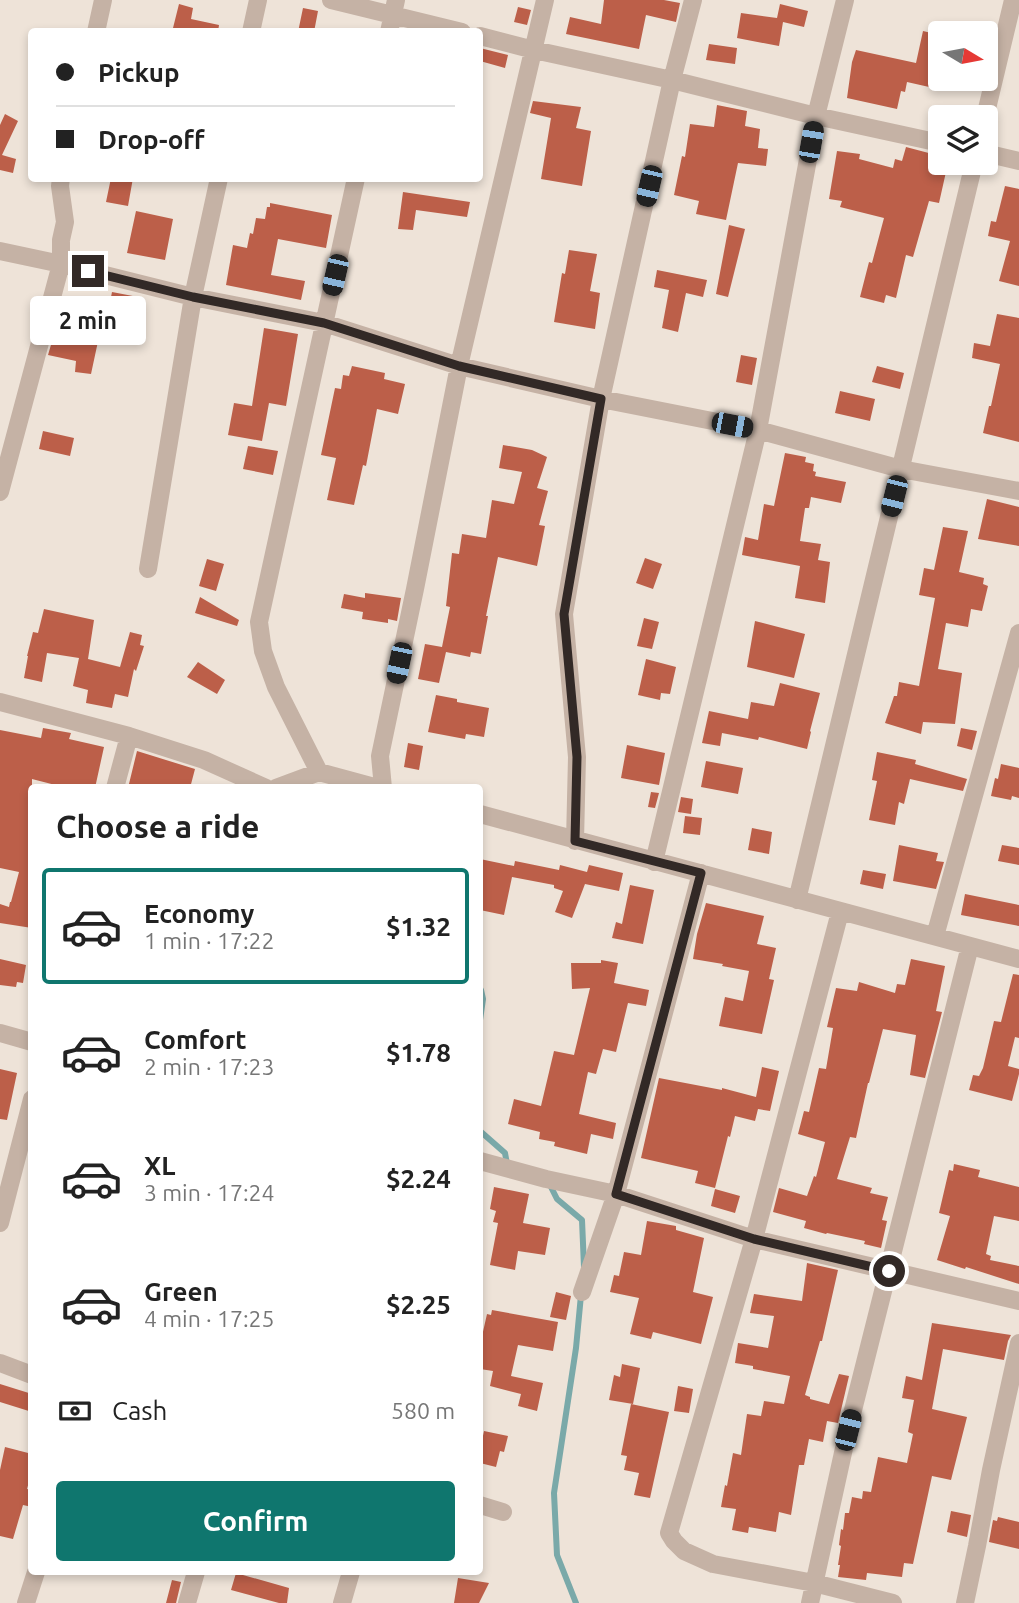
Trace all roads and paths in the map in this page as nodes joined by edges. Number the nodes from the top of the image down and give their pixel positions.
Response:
1 (103, 0) edge
2 (258, 0) edge
3 (331, 0) edge
4 (545, 0) edge
5 (693, 0) edge
6 (845, 0) edge
7 (1013, 0) edge
8 (392, 15) edge
9 (97, 28) edge
10 (252, 28) edge
11 (446, 28) edge
12 (483, 37) edge
13 (534, 50) junction
14 (672, 80) junction
15 (988, 105) edge
16 (816, 116) junction
17 (928, 140) edge
18 (998, 156) edge
19 (1019, 161) edge
20 (971, 175) edge
21 (60, 182) edge
22 (218, 182) edge
23 (355, 182) edge
24 (0, 251) edge
25 (61, 264) junction
26 (193, 297) junction
27 (324, 323) junction
28 (459, 366) junction
29 (601, 399) junction
30 (758, 430) junction
31 (901, 469) junction
32 (1019, 491) edge
33 (0, 492) edge
34 (148, 569) dead end
35 (1019, 633) edge
36 (0, 702) edge
37 (129, 736) junction
38 (319, 772) junction
39 (116, 784) edge
40 (257, 784) edge
41 (287, 784) edge
42 (366, 784) edge
43 (381, 784) edge
44 (483, 815) edge
45 (575, 841) junction
46 (654, 862) junction
47 (701, 873) junction
48 (797, 900) junction
49 (840, 912) junction
50 (935, 936) junction
51 (970, 946) junction
52 (1019, 959) edge
53 (0, 1033) edge
54 (28, 1041) edge
55 (28, 1114) edge
56 (483, 1162) edge
57 (616, 1194) junction
58 (0, 1223) edge
59 (754, 1239) junction
60 (889, 1271) junction
61 (582, 1292) dead end
62 (1019, 1301) edge
63 (1019, 1343) edge
64 (0, 1363) edge
65 (28, 1374) edge
66 (483, 1506) edge
67 (503, 1511) dead end
68 (35, 1575) edge
69 (195, 1575) edge
70 (350, 1575) edge
71 (814, 1583) junction
72 (26, 1603) edge
73 (187, 1603) edge
74 (342, 1603) edge
75 (810, 1603) edge
76 (893, 1603) edge
77 (965, 1603) edge

1 - 9 street
2 - 10 street
3 - 8 street
4 - 13 street
5 - 14 street
6 - 16 street
7 - 15 street
8 - 11 street
12 - 13 street
13 - 14 street
13 - 28 street
14 - 16 street
14 - 29 street
16 - 17 street
16 - 30 street
18 - 19 street
20 - 31 street
21 - 25 street
22 - 26 street
23 - 27 street
24 - 25 street
25 - 26 street
25 - 33 street
26 - 27 street
26 - 34 street
27 - 28 street
27 - 38 street
28 - 29 street
28 - 43 street
29 - 30 street
29 - 45 street
30 - 31 street
30 - 46 street
31 - 32 street
31 - 48 street
35 - 50 street
36 - 37 street
37 - 39 street
37 - 40 street
38 - 41 street
38 - 42 street
44 - 45 street
45 - 46 street
46 - 47 street
47 - 48 street
47 - 57 street
48 - 49 street
49 - 50 street
49 - 59 street
50 - 51 street
51 - 52 street
51 - 60 street
53 - 54 street
55 - 58 street
56 - 57 street
57 - 59 street
57 - 61 street
59 - 60 street
59 - 71 street
60 - 62 street
60 - 71 street
63 - 77 street
64 - 65 street
66 - 67 street
68 - 72 street
69 - 73 street
70 - 74 street
71 - 75 street
71 - 76 street

